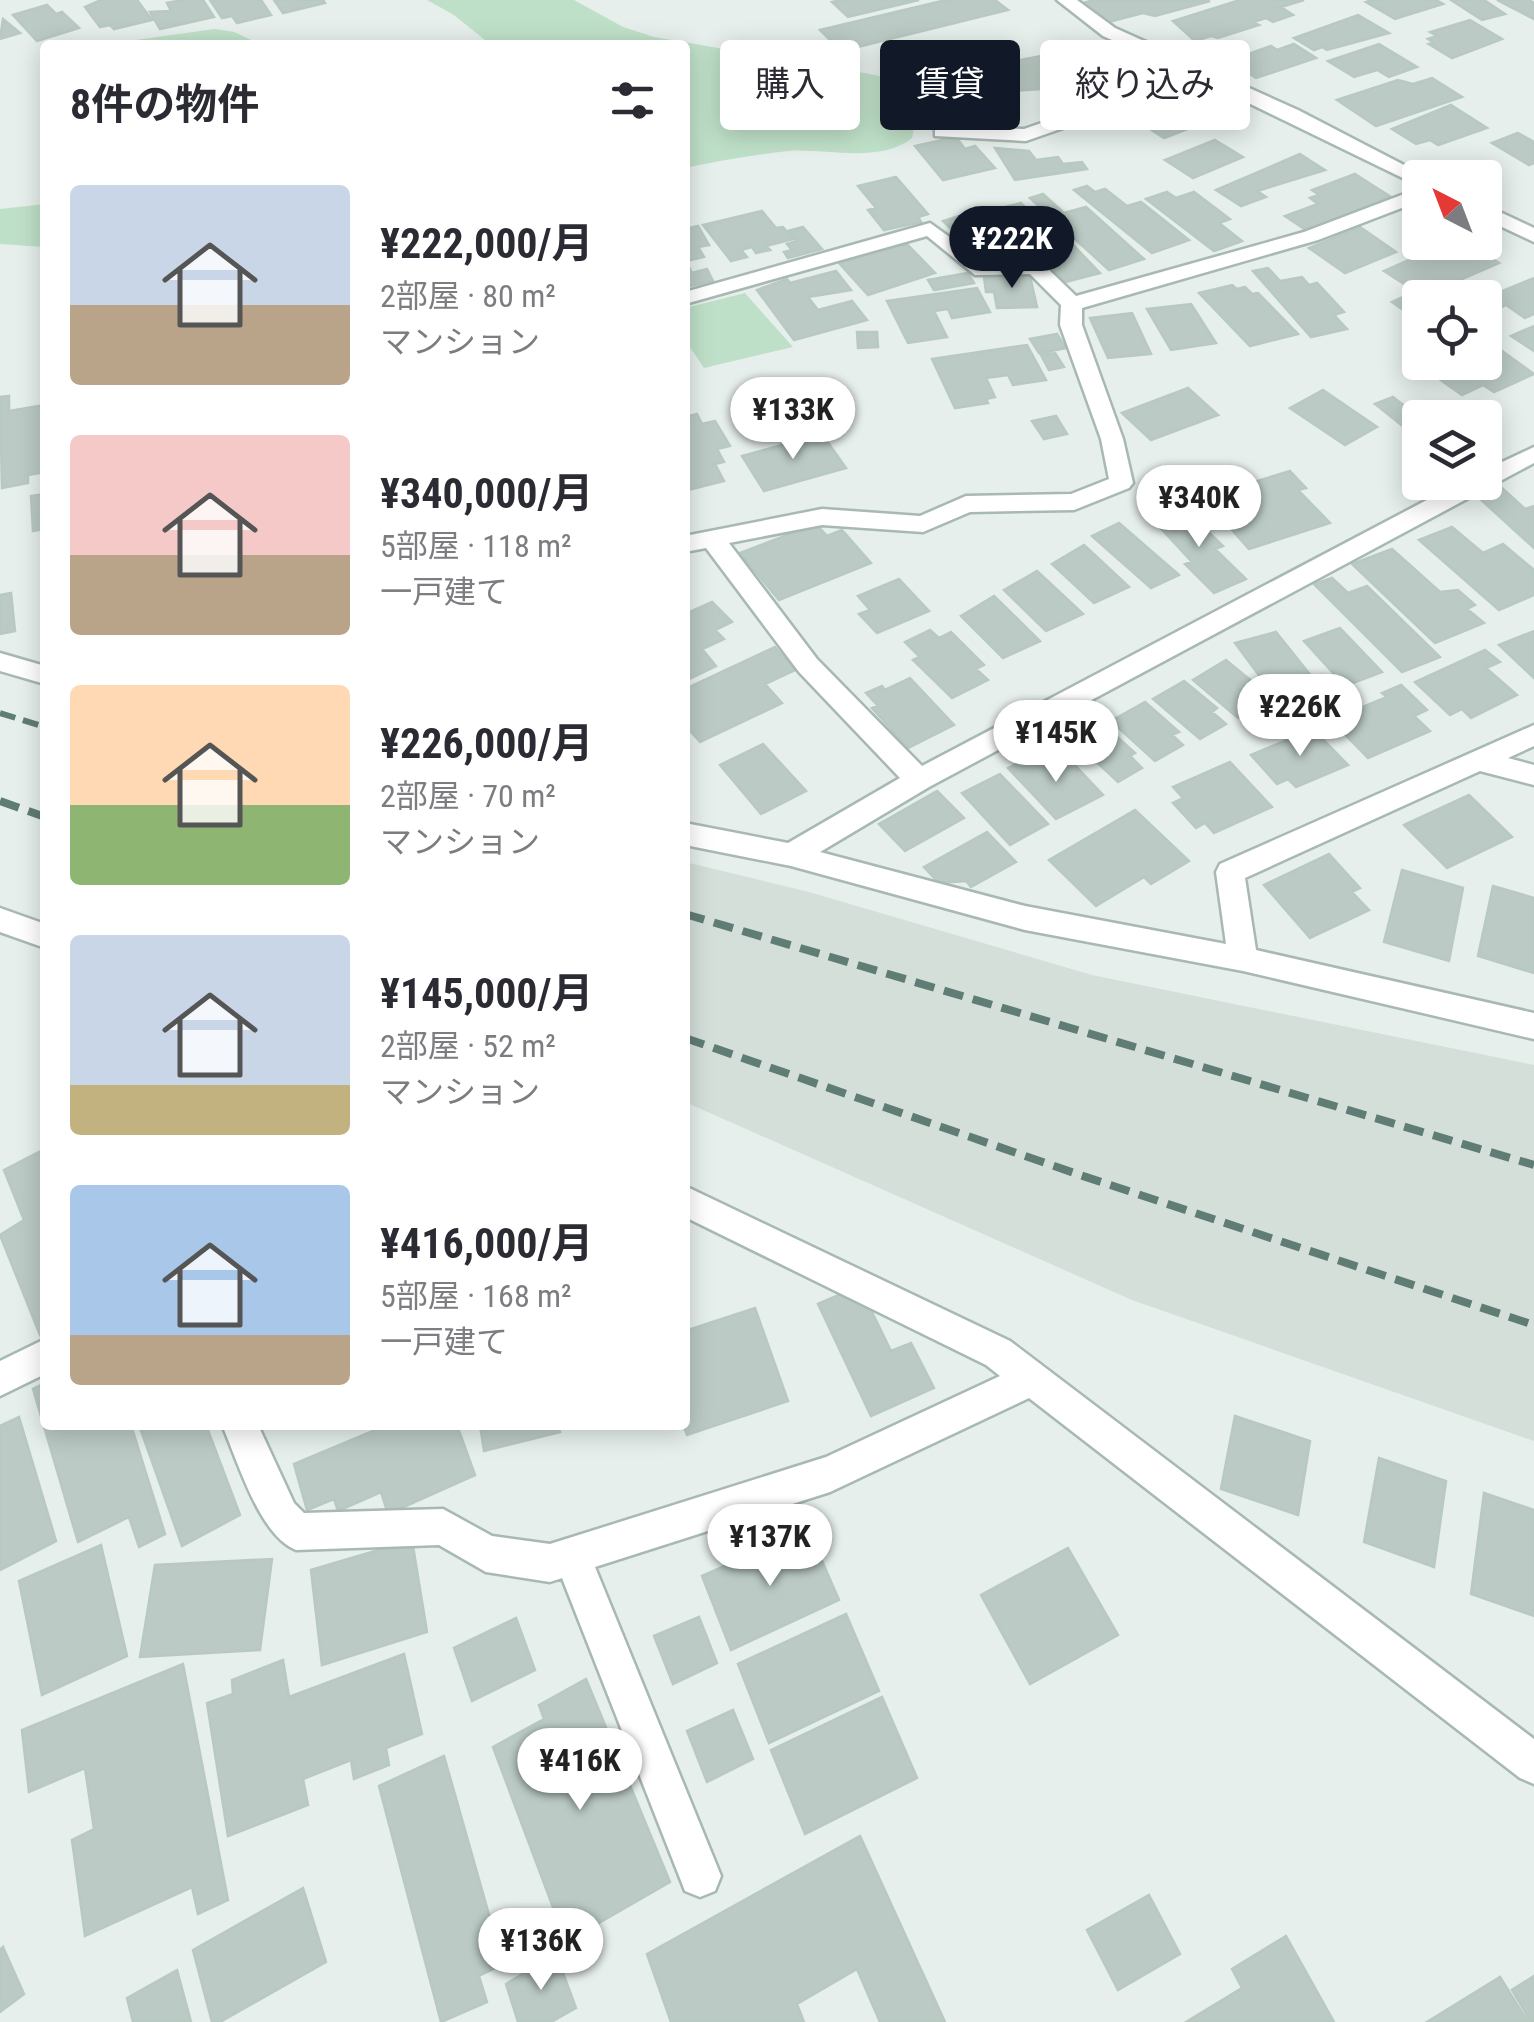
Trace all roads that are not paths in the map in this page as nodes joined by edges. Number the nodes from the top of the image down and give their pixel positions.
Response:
1 (1066, 0) edge
2 (1127, 40) edge
3 (1250, 97) edge
4 (1040, 129) edge
5 (942, 132) dead end
6 (1402, 170) edge
7 (1402, 201) edge
8 (1502, 220) edge
9 (1534, 236) edge
10 (690, 297) edge
11 (1072, 304) junction
12 (1534, 454) edge
13 (1502, 471) edge
14 (1447, 500) edge
15 (712, 538) junction
16 (690, 543) edge
17 (0, 662) edge
18 (40, 674) edge
19 (1534, 735) edge
20 (1477, 760) junction
21 (1534, 775) edge
22 (919, 780) junction
23 (690, 835) edge
24 (790, 854) junction
25 (0, 920) edge
26 (40, 934) edge
27 (1243, 959) junction
28 (1534, 1026) edge
29 (690, 1203) edge
30 (40, 1359) edge
31 (0, 1379) edge
32 (1031, 1379) junction
33 (242, 1430) edge
34 (572, 1556) junction
35 (1534, 1764) edge
36 (700, 1876) dead end

1 - 2 street
3 - 6 street
4 - 5 street
7 - 11 street
8 - 9 street
10 - 11 street
11 - 15 street
12 - 13 street
14 - 22 street
15 - 16 street
15 - 22 street
17 - 18 street
19 - 20 street
20 - 21 street
20 - 27 street
22 - 24 street
23 - 24 street
24 - 27 street
25 - 26 street
27 - 28 street
29 - 32 street
30 - 31 street
32 - 34 street
32 - 35 street
33 - 34 street
34 - 36 street

